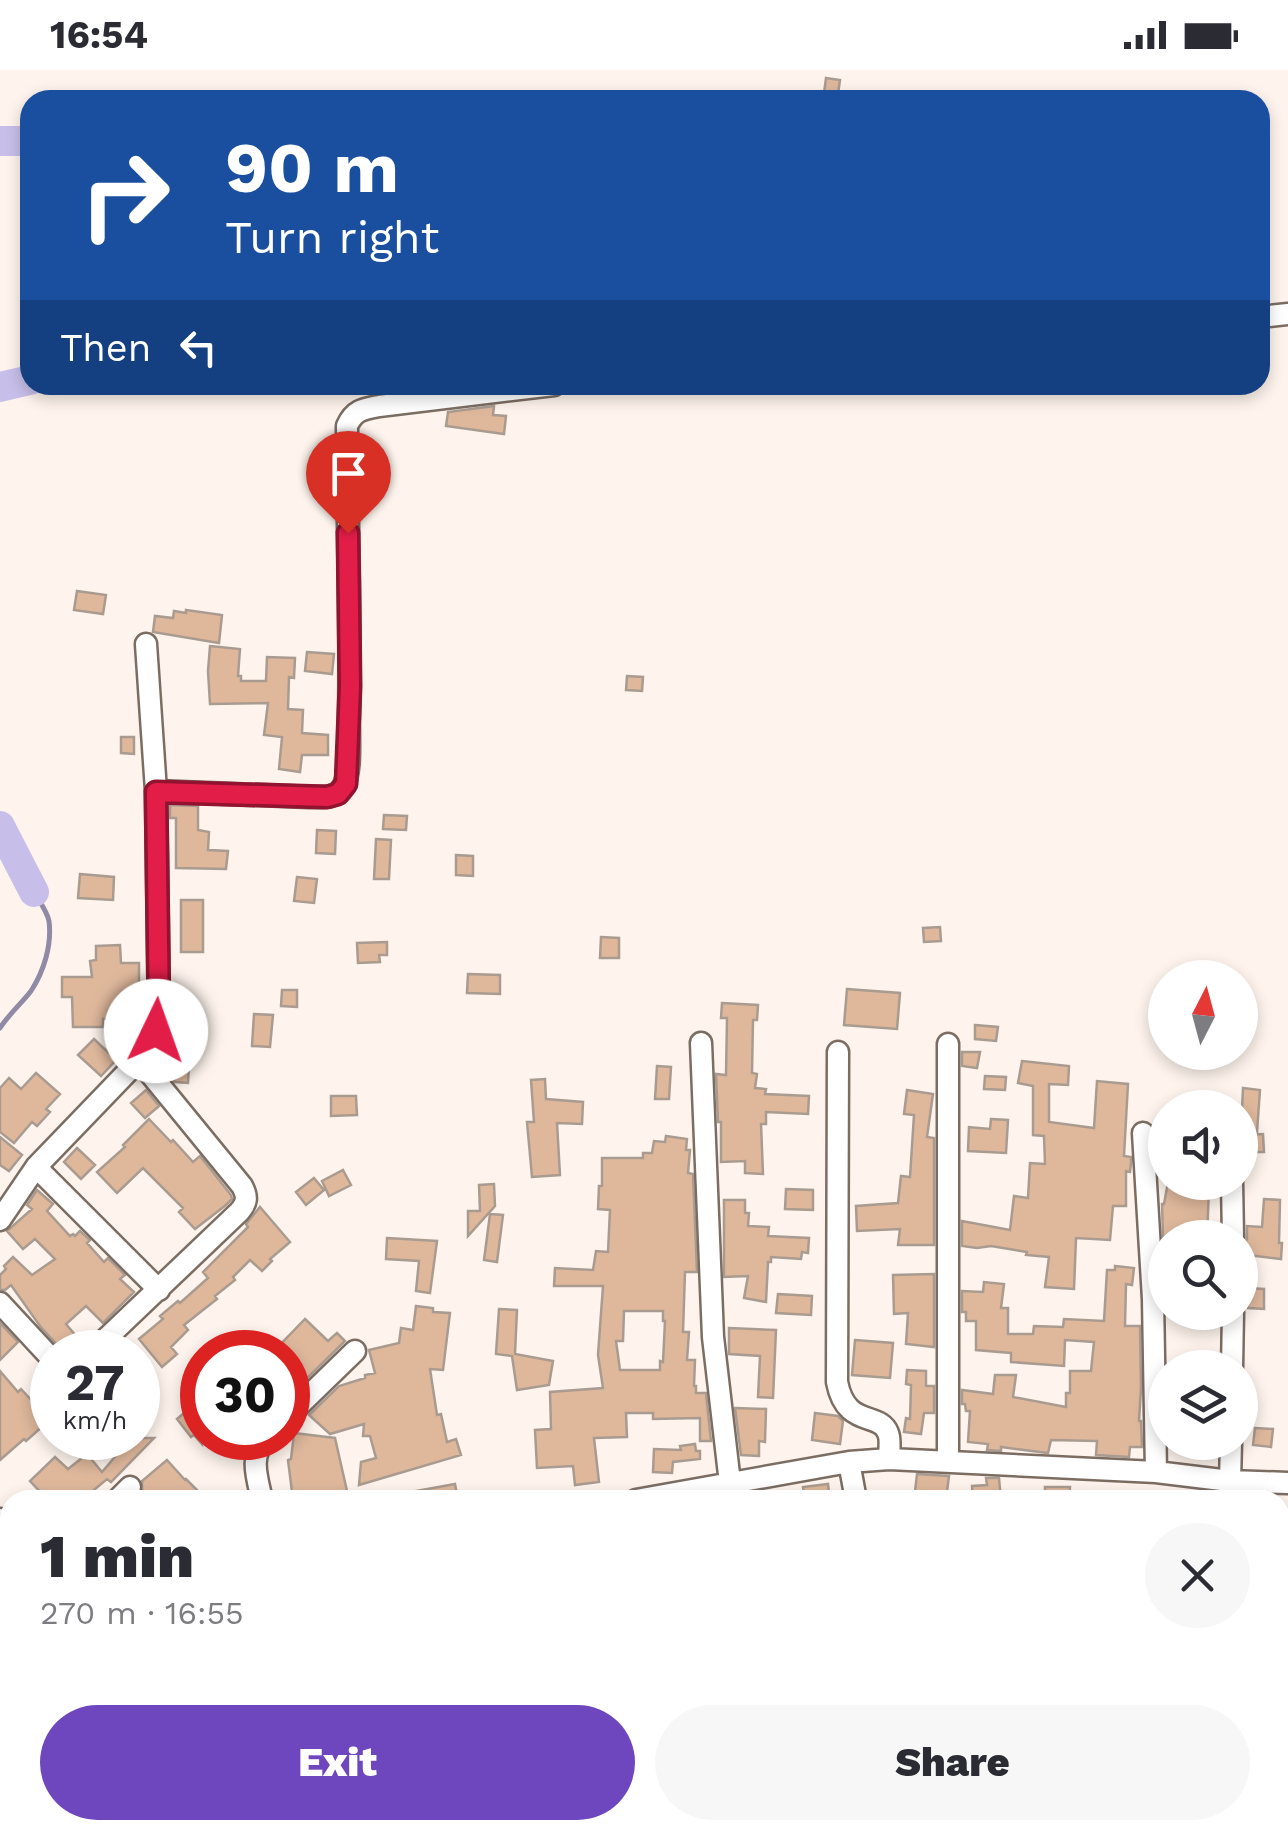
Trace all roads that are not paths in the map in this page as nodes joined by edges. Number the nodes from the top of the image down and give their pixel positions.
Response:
1 (471, 395) edge
2 (146, 644) dead end
3 (156, 792) junction
4 (701, 1042) dead end
5 (948, 1044) dead end
6 (838, 1052) dead end
7 (138, 1060) junction
8 (1142, 1134) dead end
9 (36, 1167) junction
10 (0, 1220) edge
11 (159, 1290) junction
12 (0, 1303) edge
13 (116, 1330) edge
14 (30, 1335) edge
15 (355, 1351) dead end
16 (310, 1395) edge
17 (890, 1458) junction
18 (255, 1460) edge
19 (1231, 1460) edge
20 (850, 1462) junction
21 (948, 1462) junction
22 (1156, 1472) junction
23 (1230, 1481) junction
24 (730, 1483) junction
25 (1288, 1483) edge
26 (260, 1490) edge
27 (691, 1490) edge
28 (854, 1490) edge

1 - 3 street
2 - 3 street
3 - 7 street
4 - 24 street
5 - 21 street
6 - 17 street
7 - 9 street
7 - 11 street
8 - 22 street
9 - 10 street
9 - 11 street
11 - 13 street
12 - 14 street
15 - 16 street
17 - 20 street
17 - 21 street
18 - 26 street
19 - 23 street
20 - 24 street
20 - 28 street
21 - 22 street
22 - 23 street
23 - 25 street
24 - 27 street

